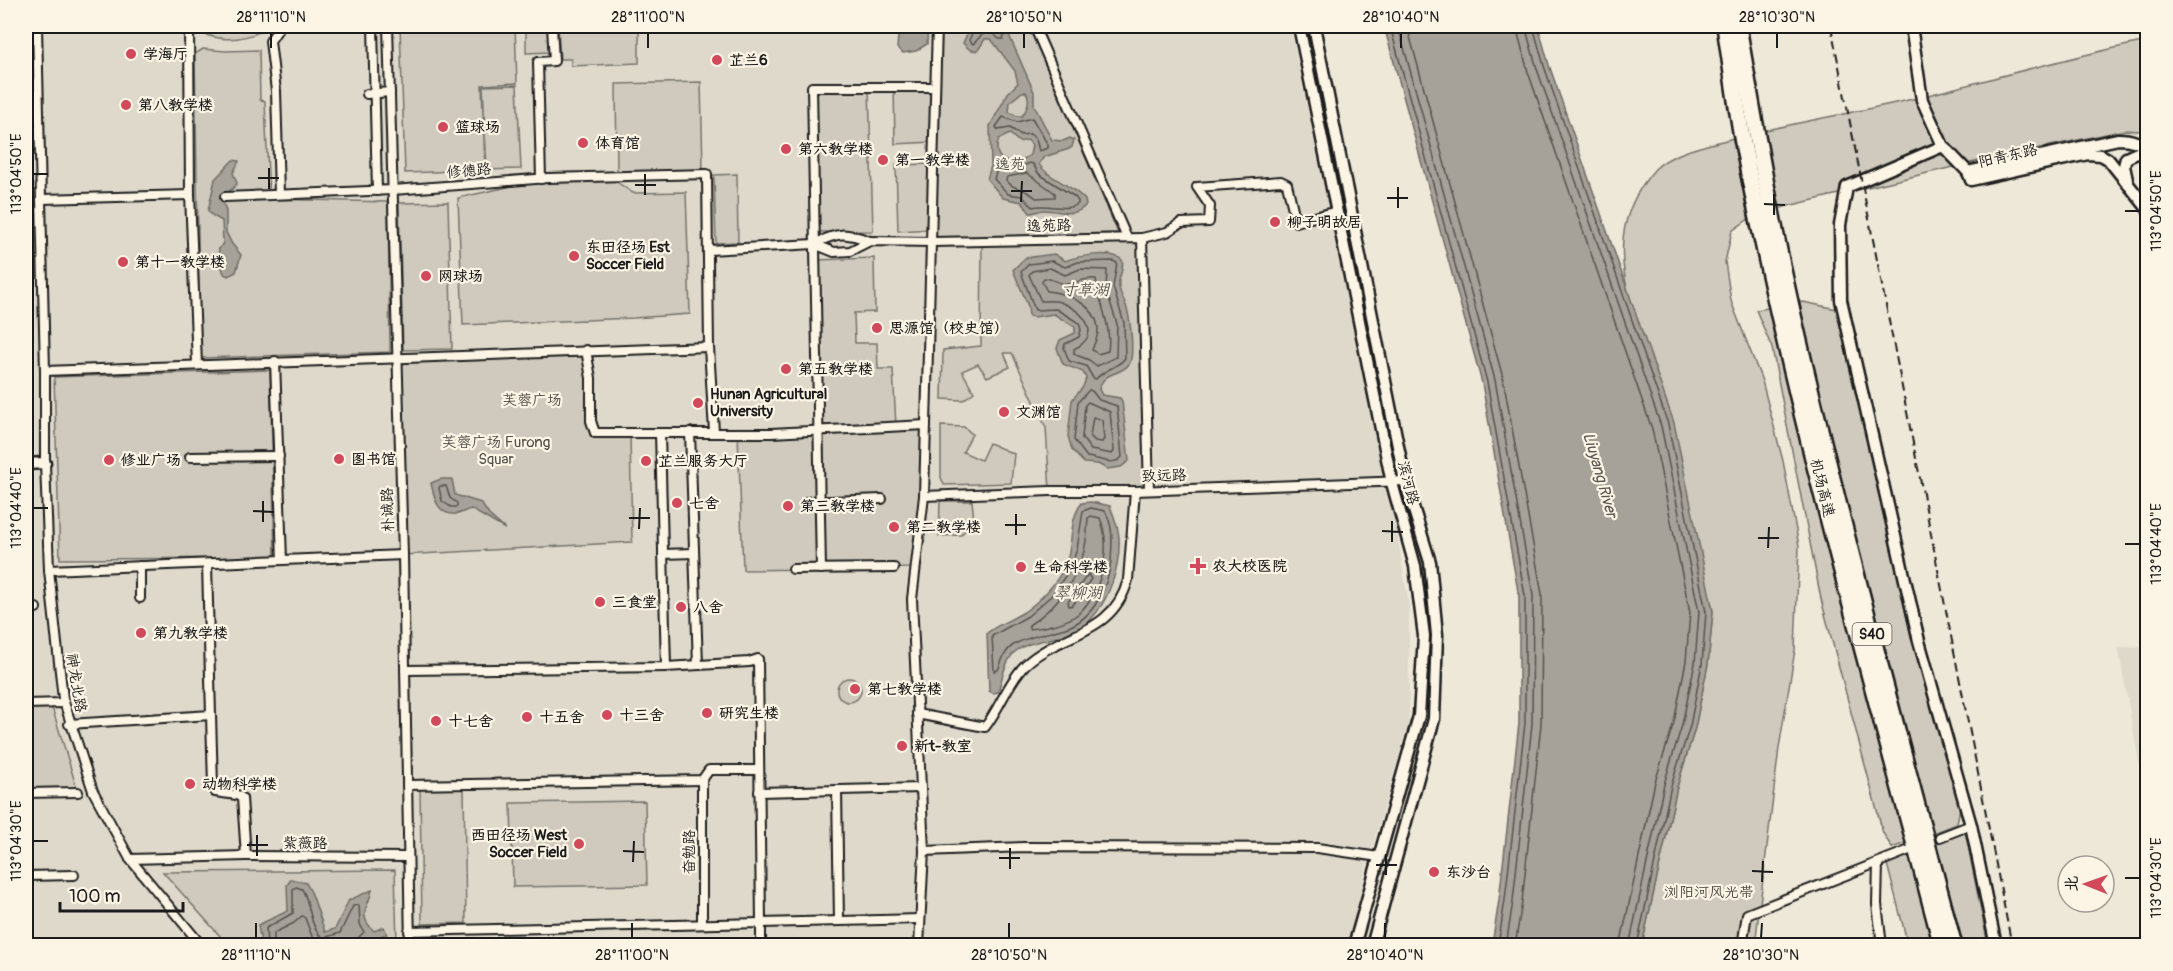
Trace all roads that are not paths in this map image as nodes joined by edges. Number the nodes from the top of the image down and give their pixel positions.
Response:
1 (37, 26) edge
2 (189, 26) edge
3 (280, 26) edge
4 (373, 26) edge
5 (388, 26) edge
6 (552, 26) edge
7 (937, 26) edge
8 (1034, 26) edge
9 (1299, 26) edge
10 (1314, 26) edge
11 (1725, 26) edge
12 (1738, 26) edge
13 (1911, 26) edge
14 (935, 87) junction
15 (390, 92) junction
16 (371, 93) junction
17 (1943, 146) junction
18 (2148, 150) edge
19 (2148, 156) edge
20 (1968, 172) junction
21 (544, 178) junction
22 (2127, 183) junction
23 (393, 190) junction
24 (376, 191) junction
25 (279, 194) junction
26 (190, 195) junction
27 (225, 197) dead end
28 (42, 199) junction
29 (2148, 209) edge
30 (1337, 211) junction
31 (1126, 238) junction
32 (1142, 238) junction
33 (870, 241) junction
34 (932, 243) junction
35 (814, 244) junction
36 (709, 250) junction
37 (1788, 323) junction
38 (709, 347) junction
39 (586, 350) junction
40 (396, 357) junction
41 (275, 361) junction
42 (196, 364) junction
43 (45, 371) junction
44 (926, 425) junction
45 (817, 430) junction
46 (690, 432) junction
47 (714, 432) junction
48 (660, 433) junction
49 (279, 456) junction
50 (190, 457) dead end
51 (45, 463) junction
52 (26, 464) edge
53 (1405, 481) junction
54 (1392, 483) junction
55 (1149, 490) junction
56 (1135, 491) junction
57 (924, 496) junction
58 (882, 499) dead end
59 (819, 501) junction
60 (807, 502) dead end
61 (694, 553) junction
62 (663, 554) junction
63 (403, 555) junction
64 (282, 560) junction
65 (207, 565) junction
66 (140, 566) junction
67 (894, 568) dead end
68 (793, 569) dead end
69 (821, 569) junction
70 (49, 570) junction
71 (140, 598) dead end
72 (26, 608) edge
73 (36, 608) dead end
74 (698, 665) junction
75 (666, 667) junction
76 (405, 670) junction
77 (64, 703) junction
78 (26, 704) edge
79 (917, 714) junction
80 (211, 715) junction
81 (69, 724) junction
82 (759, 770) junction
83 (702, 780) junction
84 (407, 785) junction
85 (921, 788) junction
86 (837, 790) junction
87 (78, 792) dead end
88 (759, 792) junction
89 (26, 794) edge
90 (1971, 825) junction
91 (1940, 837) dead end
92 (924, 851) junction
93 (1907, 851) dead end
94 (246, 856) junction
95 (408, 857) junction
96 (1379, 857) junction
97 (130, 859) junction
98 (1878, 863) junction
99 (74, 875) dead end
100 (26, 876) edge
101 (920, 919) junction
102 (839, 921) junction
103 (761, 922) junction
104 (702, 924) junction
105 (409, 931) junction
106 (198, 944) edge
107 (410, 945) edge
108 (761, 945) edge
109 (920, 945) edge
110 (1354, 945) edge
111 (1372, 945) edge
112 (1742, 945) edge
113 (1881, 945) edge
114 (1942, 945) edge
115 (1954, 945) edge
116 (1996, 945) edge

1 - 28 street, 神龙北路
2 - 26 street
3 - 25 street
4 - 16 street
5 - 15 street, 朴诚路
6 - 21 street
7 - 14 street
8 - 31 street
9 - 30 main road, 滨河路
10 - 53 main road, 滨河路
11 - 37 highway, 机场高速 / S40
12 - 37 highway, 机场高速 / S40
13 - 17 main road
14 - 34 street
14 - 35 street
15 - 16 street
15 - 23 street, 朴诚路
16 - 24 street
17 - 20 main road
17 - 90 main road
18 - 20 main road, 阳青东路
19 - 22 main road
20 - 22 main road, 阳青东路
21 - 23 street, 修德路
21 - 36 street, 修德路
22 - 29 main road, 阳青东路
23 - 24 street, 修德路
23 - 40 street, 朴诚路
24 - 25 street, 修德路
25 - 27 street, 修德路
26 - 28 street
26 - 42 street
28 - 43 street, 神龙北路
30 - 32 street, 逸苑路
30 - 54 main road, 滨河路
31 - 32 street, 逸苑路
31 - 34 street, 逸苑路
32 - 55 street
33 - 34 street, 逸苑路
33 - 35 street
33 - 35 street, 逸苑路
34 - 44 street
35 - 36 street, 逸苑路
35 - 45 street
36 - 38 street
37 - 114 highway, 机场高速 / S40
37 - 115 highway, 机场高速 / S40
38 - 39 street
38 - 47 street
39 - 40 street
39 - 48 street
40 - 41 street
40 - 63 street, 朴诚路
41 - 42 street
41 - 49 street
42 - 43 street
43 - 51 street, 神龙北路
44 - 45 street
44 - 57 street
45 - 47 street
45 - 59 street
46 - 47 street
46 - 48 street
46 - 61 street
48 - 62 street
49 - 50 street
49 - 64 street
51 - 52 main road
51 - 70 street, 神龙北路
53 - 54 street, 致远路
53 - 111 main road, 滨河路
54 - 55 street, 致远路
54 - 96 main road, 滨河路
55 - 56 street, 致远路
56 - 57 street, 致远路
56 - 79 street
57 - 79 street
58 - 59 street
59 - 60 street
59 - 69 street
61 - 62 street
61 - 74 street
62 - 75 street
63 - 64 street
63 - 76 street, 朴诚路
64 - 65 street
65 - 66 street
65 - 80 street
66 - 70 street
66 - 71 street
67 - 69 street
68 - 69 street
70 - 77 street, 神龙北路
72 - 73 street
74 - 75 street
74 - 82 street
75 - 76 street
76 - 84 street, 朴诚路
77 - 78 street
77 - 81 street, 神龙北路
79 - 85 street
80 - 81 street
80 - 94 street
81 - 97 street, 神龙北路
82 - 83 street
82 - 88 street
83 - 84 street
83 - 104 street, 奋勉路
84 - 95 street, 朴诚路
85 - 86 street
85 - 92 street
86 - 88 street
86 - 102 street
87 - 89 street
88 - 103 street
90 - 91 street
90 - 116 main road
92 - 96 street
92 - 101 street
93 - 98 street
94 - 95 street, 紫薇路
94 - 97 street, 紫薇路
95 - 105 street, 朴诚路
96 - 110 main road, 滨河路
97 - 106 street, 神龙北路
98 - 112 street
98 - 113 street
99 - 100 street
101 - 102 street
101 - 109 street
102 - 103 street
103 - 104 street
103 - 108 street
104 - 105 street
105 - 107 street, 朴诚路

